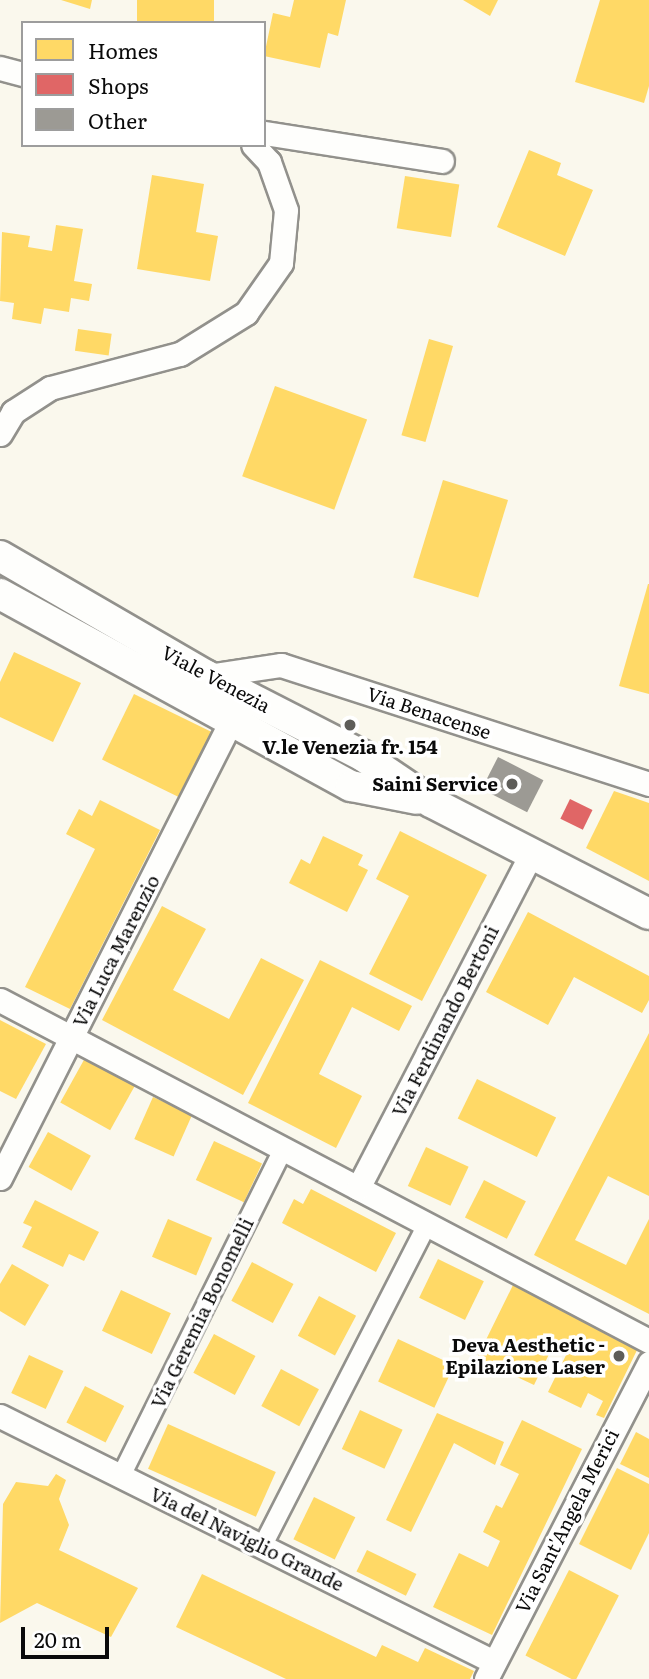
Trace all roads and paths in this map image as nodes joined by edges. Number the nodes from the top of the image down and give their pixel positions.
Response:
1 (0, 68) edge
2 (21, 73) edge
3 (266, 133) edge
4 (255, 147) edge
5 (442, 162) dead end
6 (0, 434) edge
7 (0, 556) edge
8 (0, 594) edge
9 (207, 676) junction
10 (230, 723) junction
11 (649, 783) edge
12 (431, 802) junction
13 (531, 853) junction
14 (649, 914) edge
15 (0, 1000) edge
16 (73, 1038) junction
17 (284, 1149) junction
18 (0, 1178) edge
19 (358, 1188) junction
20 (427, 1224) junction
21 (649, 1341) edge
22 (649, 1363) edge
23 (0, 1416) edge
24 (121, 1476) junction
25 (262, 1547) junction
26 (490, 1670) edge

1 - 2 street
3 - 5 street
4 - 6 street
7 - 9 street, Viale Venezia
8 - 10 street, Viale Venezia
9 - 11 street, Via Benacense
9 - 12 street, Viale Venezia
10 - 12 street, Viale Venezia
10 - 16 street, Via Luca Marenzio
12 - 13 street, Viale Venezia
13 - 14 street, Viale Venezia
13 - 19 street, Via Ferdinando Bertoni
15 - 16 street
16 - 17 street
16 - 18 street, Via Luca Marenzio
17 - 19 street
17 - 24 street, Via Geremia Bonomelli
19 - 20 street
20 - 21 street
20 - 25 street
22 - 26 street, Via Sant'Angela Merici
23 - 24 street, Via del Naviglio Grande
24 - 25 street, Via del Naviglio Grande
25 - 26 street, Via del Naviglio Grande

